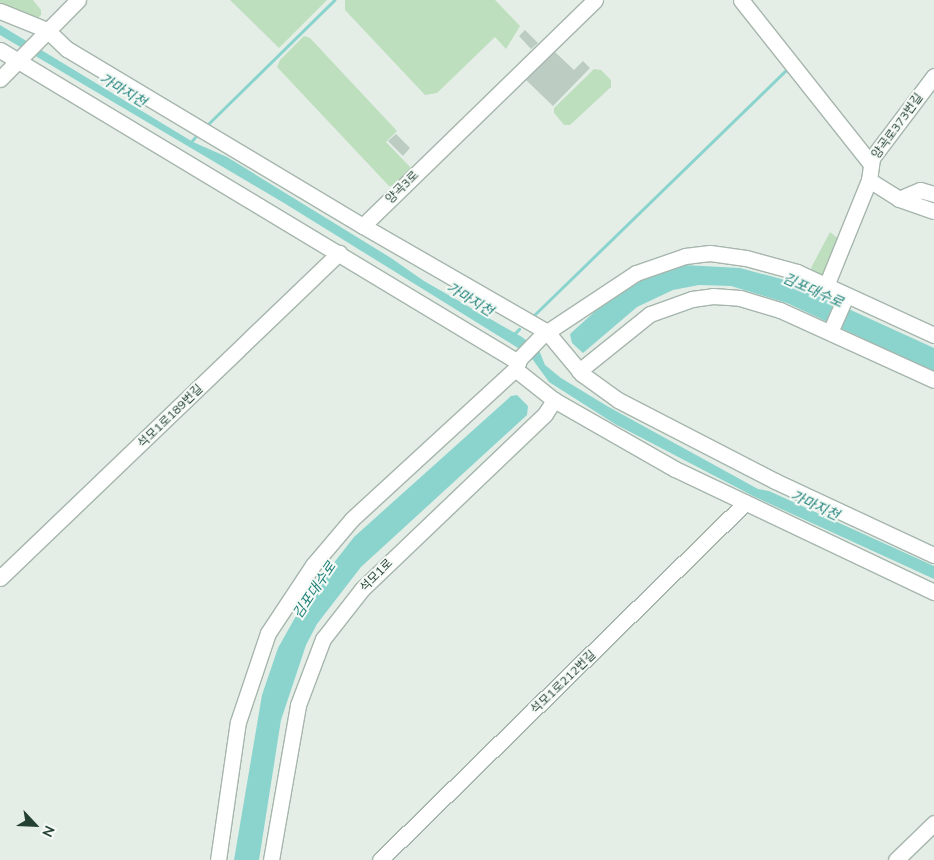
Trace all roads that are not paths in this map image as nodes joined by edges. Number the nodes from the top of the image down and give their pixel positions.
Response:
1 (78, 0) edge
2 (595, 0) edge
3 (741, 0) edge
4 (0, 11) edge
5 (46, 32) junction
6 (0, 50) edge
7 (20, 59) junction
8 (934, 76) edge
9 (0, 79) edge
10 (870, 163) junction
11 (869, 180) junction
12 (934, 194) edge
13 (899, 200) junction
14 (934, 211) edge
15 (363, 226) junction
16 (339, 254) junction
17 (826, 286) junction
18 (845, 298) junction
19 (831, 329) junction
20 (544, 334) junction
21 (934, 335) edge
22 (518, 363) junction
23 (579, 371) junction
24 (934, 380) edge
25 (554, 400) junction
26 (744, 502) junction
27 (934, 556) edge
28 (0, 578) edge
29 (934, 592) edge
30 (934, 823) edge
31 (218, 860) edge
32 (271, 860) edge
33 (380, 860) edge
34 (896, 860) edge

1 - 5 lane
2 - 15 lane, 양곡3로
3 - 10 lane
4 - 5 lane
5 - 7 lane
5 - 15 lane
6 - 7 lane
7 - 9 lane
7 - 16 lane
8 - 10 lane, 양곡로373번길
10 - 11 lane, 양곡로373번길
11 - 13 lane
11 - 17 lane, 양곡로373번길
12 - 13 lane
13 - 14 lane
15 - 20 lane
16 - 22 lane
16 - 28 lane, 석모1로189번길
17 - 18 lane
17 - 20 lane
18 - 19 lane
18 - 21 lane
19 - 23 lane
19 - 24 lane
20 - 22 lane
20 - 23 lane
22 - 25 lane
22 - 31 lane
23 - 27 lane
25 - 26 lane
25 - 32 lane, 석모1로
26 - 29 lane
26 - 33 lane, 석모1로212번길
30 - 34 lane

